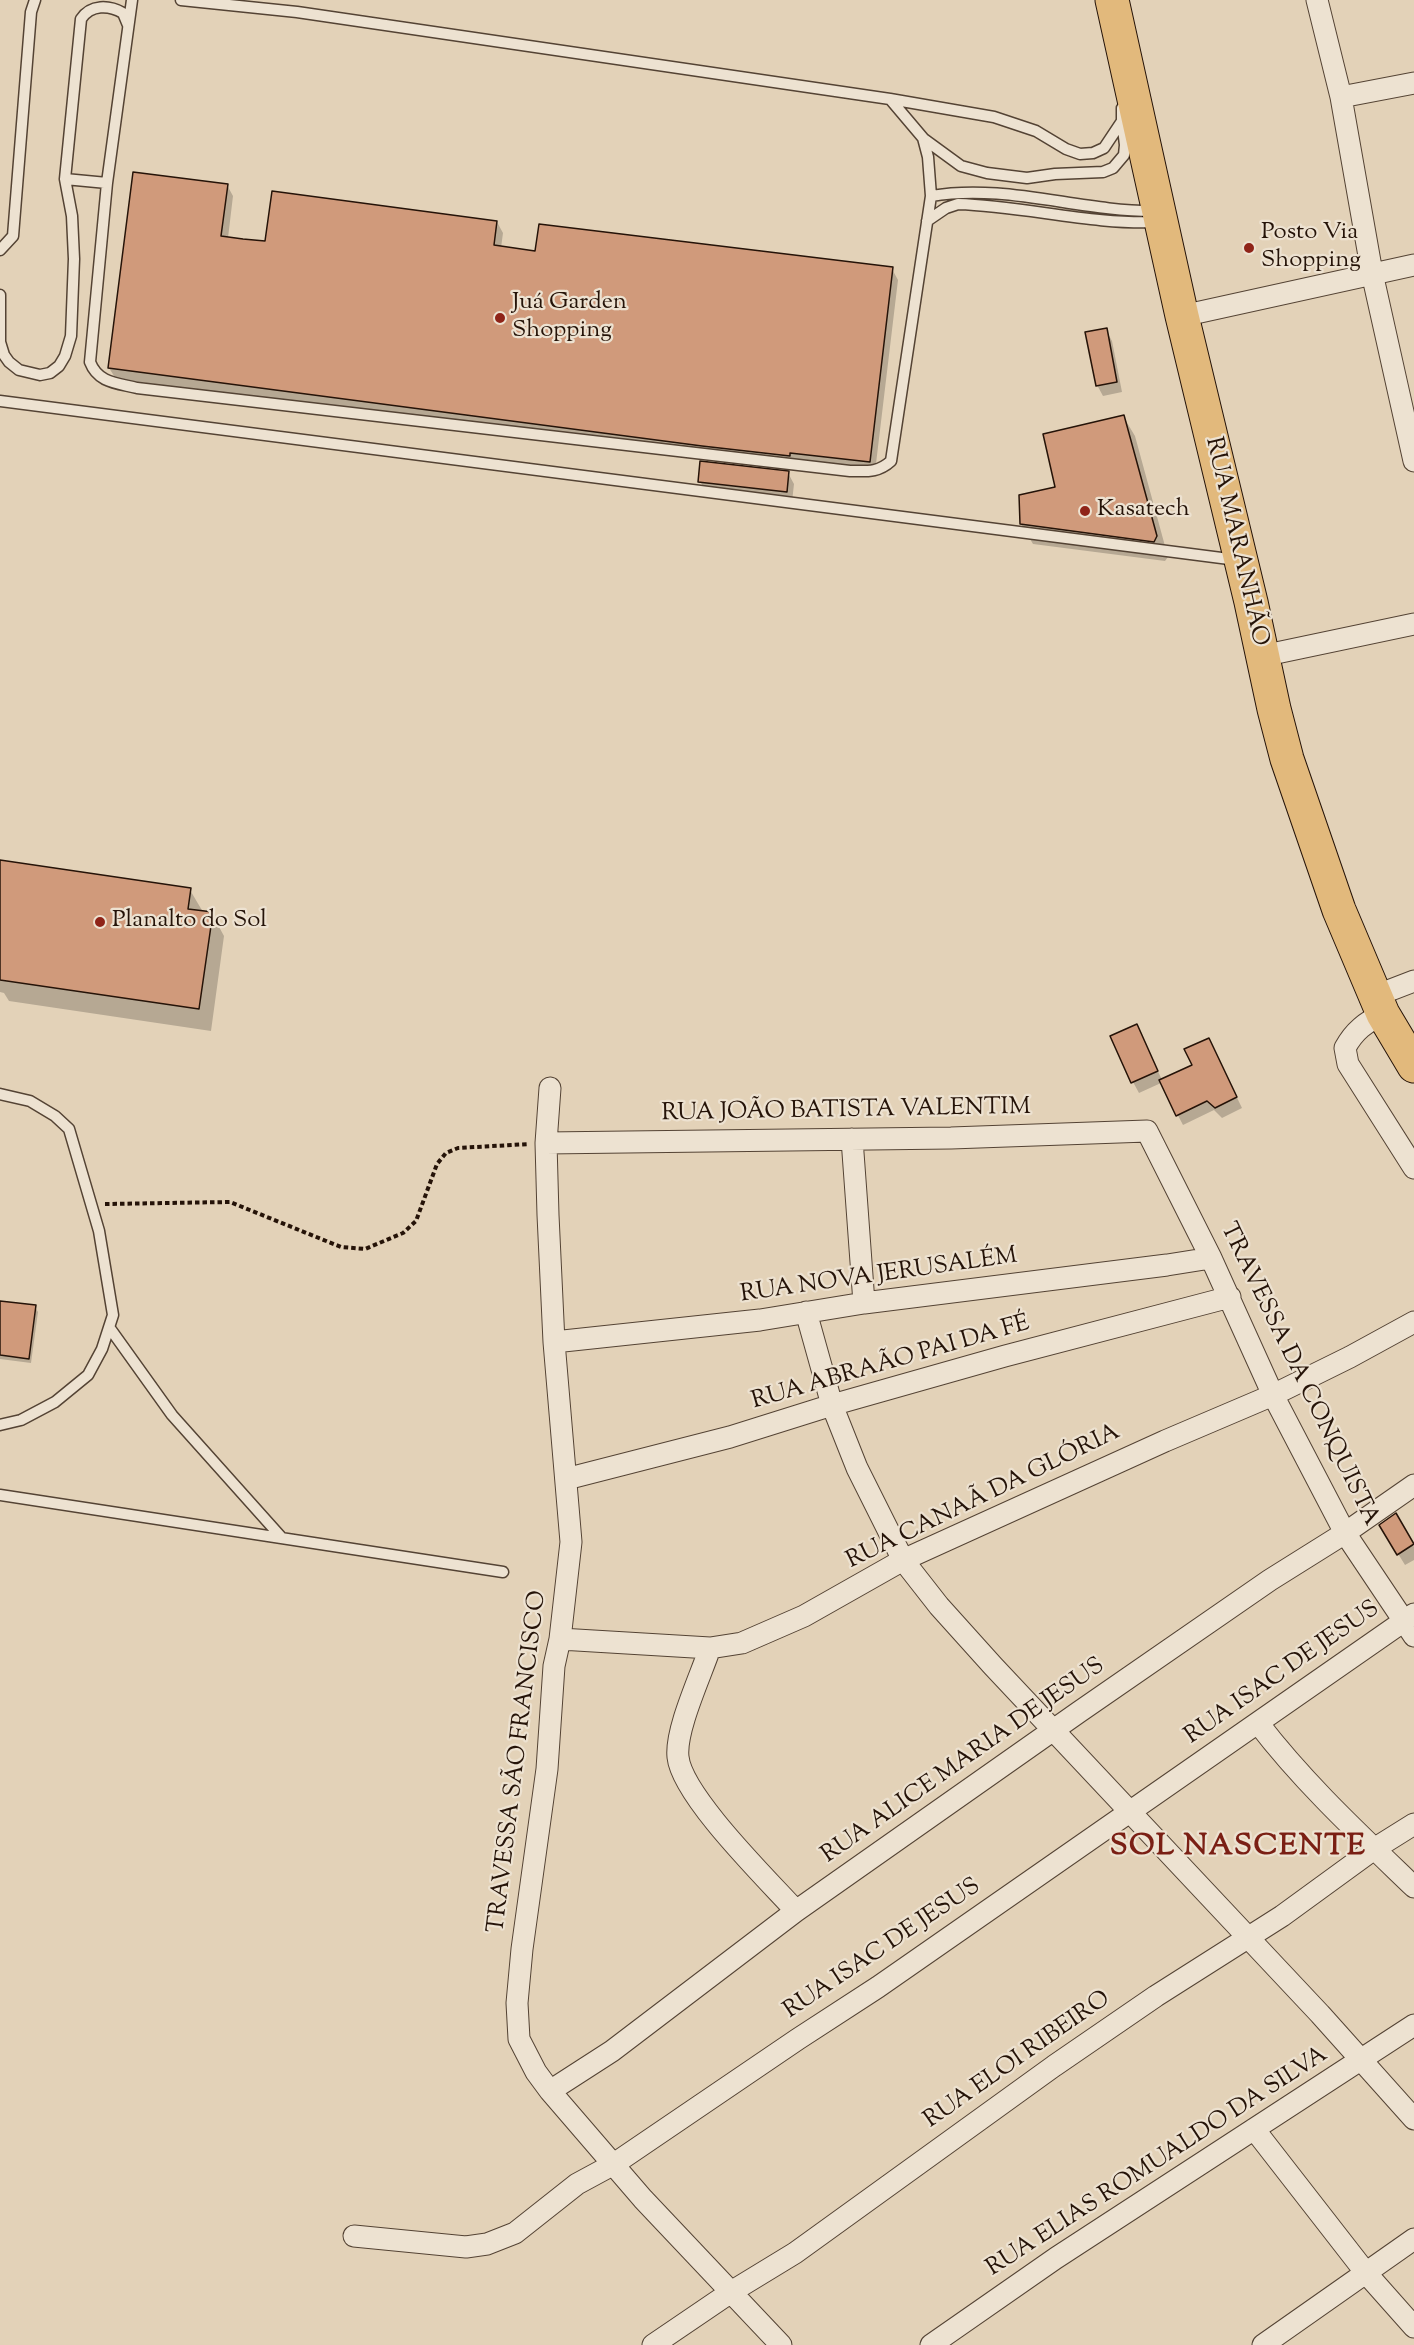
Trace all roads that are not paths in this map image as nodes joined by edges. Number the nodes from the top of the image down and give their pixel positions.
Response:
1 (35, 0) edge
2 (132, 0) edge
3 (182, 0) edge
4 (1112, 0) edge
5 (1317, 0) edge
6 (128, 25) junction
7 (1414, 83) edge
8 (1341, 97) junction
9 (890, 99) junction
10 (1122, 100) dead end
11 (1122, 121) junction
12 (923, 138) junction
13 (66, 179) junction
14 (107, 183) junction
15 (931, 196) junction
16 (1160, 217) junction
17 (927, 221) junction
18 (0, 250) edge
19 (1414, 265) edge
20 (1372, 273) junction
21 (0, 295) edge
22 (1182, 316) junction
23 (0, 401) edge
24 (1413, 449) edge
25 (1239, 560) junction
26 (1414, 624) edge
27 (1262, 656) junction
28 (1413, 984) edge
29 (1379, 1005) junction
30 (1414, 1066) edge
31 (550, 1088) dead end
32 (0, 1094) edge
33 (1147, 1131) joint
34 (852, 1139) junction
35 (546, 1143) junction
36 (1414, 1168) edge
37 (1211, 1258) junction
38 (1230, 1297) junction
39 (864, 1303) junction
40 (806, 1312) junction
41 (1414, 1322) edge
42 (109, 1328) junction
43 (554, 1342) junction
44 (1273, 1395) junction
45 (832, 1405) junction
46 (0, 1425) edge
47 (566, 1479) junction
48 (1414, 1485) edge
49 (0, 1495) edge
50 (1345, 1533) junction
51 (282, 1538) junction
52 (903, 1560) junction
53 (503, 1572) dead end
54 (1410, 1624) edge
55 (560, 1639) junction
56 (710, 1648) junction
57 (1258, 1723) junction
58 (1054, 1731) junction
59 (1130, 1811) junction
60 (1414, 1824) edge
61 (1374, 1849) junction
62 (1414, 1887) edge
63 (796, 1911) junction
64 (1246, 1938) junction
65 (1414, 2025) edge
66 (1361, 2060) junction
67 (550, 2091) junction
68 (1414, 2119) edge
69 (1254, 2129) junction
70 (614, 2164) junction
71 (354, 2236) dead end
72 (1414, 2239) edge
73 (1366, 2272) junction
74 (731, 2292) junction
75 (1414, 2327) edge
76 (653, 2345) edge
77 (781, 2345) edge
78 (931, 2345) edge
79 (1263, 2345) edge

1 - 18 lane
2 - 6 lane
3 - 9 lane
4 - 16 highway, RUA MARANHÃO
5 - 8 street
6 - 13 lane
6 - 14 lane
7 - 8 street
8 - 20 street
9 - 11 lane
9 - 12 lane
10 - 11 lane
11 - 12 lane
12 - 15 lane
13 - 14 lane
13 - 21 lane
14 - 17 lane
15 - 16 lane
15 - 17 lane
16 - 17 lane
16 - 22 highway, RUA MARANHÃO
19 - 20 street
20 - 22 street
20 - 24 street
22 - 25 highway, RUA MARANHÃO
23 - 25 lane
25 - 27 highway, RUA MARANHÃO
26 - 27 street
27 - 29 highway, RUA MARANHÃO
28 - 29 street
29 - 30 highway, RUA MARANHÃO
29 - 36 street
31 - 35 street, TRAVESSA SÃO FRANCISCO
32 - 42 lane
33 - 34 street, RUA JOÃO BATISTA VALENTIM
33 - 37 street, TRAVESSA DA CONQUISTA
34 - 35 street, RUA JOÃO BATISTA VALENTIM
34 - 39 street
35 - 43 street, TRAVESSA SÃO FRANCISCO
37 - 38 street, TRAVESSA DA CONQUISTA
37 - 39 street, RUA NOVA JERUSALÉM
38 - 44 street, TRAVESSA DA CONQUISTA
38 - 45 street, RUA ABRAÃO PAI DA FÉ
39 - 40 street, RUA NOVA JERUSALÉM
40 - 43 street, RUA NOVA JERUSALÉM
40 - 45 street
41 - 44 street, RUA CANAÃ DA GLÓRIA
42 - 46 lane
42 - 51 lane
43 - 47 street, TRAVESSA SÃO FRANCISCO
44 - 50 street, TRAVESSA DA CONQUISTA
44 - 52 street, RUA CANAÃ DA GLÓRIA
45 - 47 street, RUA ABRAÃO PAI DA FÉ
45 - 52 street
47 - 55 street, TRAVESSA SÃO FRANCISCO
48 - 50 street, RUA ALICE MARIA DE JESUS
49 - 51 lane
50 - 54 street, TRAVESSA DA CONQUISTA
50 - 58 street, RUA ALICE MARIA DE JESUS
51 - 53 lane
52 - 56 street, RUA CANAÃ DA GLÓRIA
52 - 58 street
54 - 57 street, RUA ISAC DE JESUS
55 - 56 street, RUA CANAÃ DA GLÓRIA
55 - 67 street, TRAVESSA SÃO FRANCISCO
56 - 63 street
57 - 59 street, RUA ISAC DE JESUS
57 - 61 street
58 - 59 street
58 - 63 street, RUA ALICE MARIA DE JESUS
59 - 64 street
59 - 70 street, RUA ISAC DE JESUS
60 - 61 street, RUA ELOI RIBEIRO
61 - 62 street
61 - 64 street, RUA ELOI RIBEIRO
63 - 67 street, RUA ALICE MARIA DE JESUS
64 - 66 street
64 - 74 street, RUA ELOI RIBEIRO
65 - 66 street, RUA ELIAS ROMUALDO DA SILVA
66 - 68 street
66 - 69 street, RUA ELIAS ROMUALDO DA SILVA
67 - 70 street, TRAVESSA SÃO FRANCISCO
69 - 73 street
69 - 78 street, RUA ELIAS ROMUALDO DA SILVA
70 - 71 street, RUA ISAC DE JESUS
70 - 74 street, TRAVESSA SÃO FRANCISCO
72 - 73 street
73 - 75 street
73 - 79 street
74 - 76 street, RUA ELOI RIBEIRO
74 - 77 street, TRAVESSA SÃO FRANCISCO

